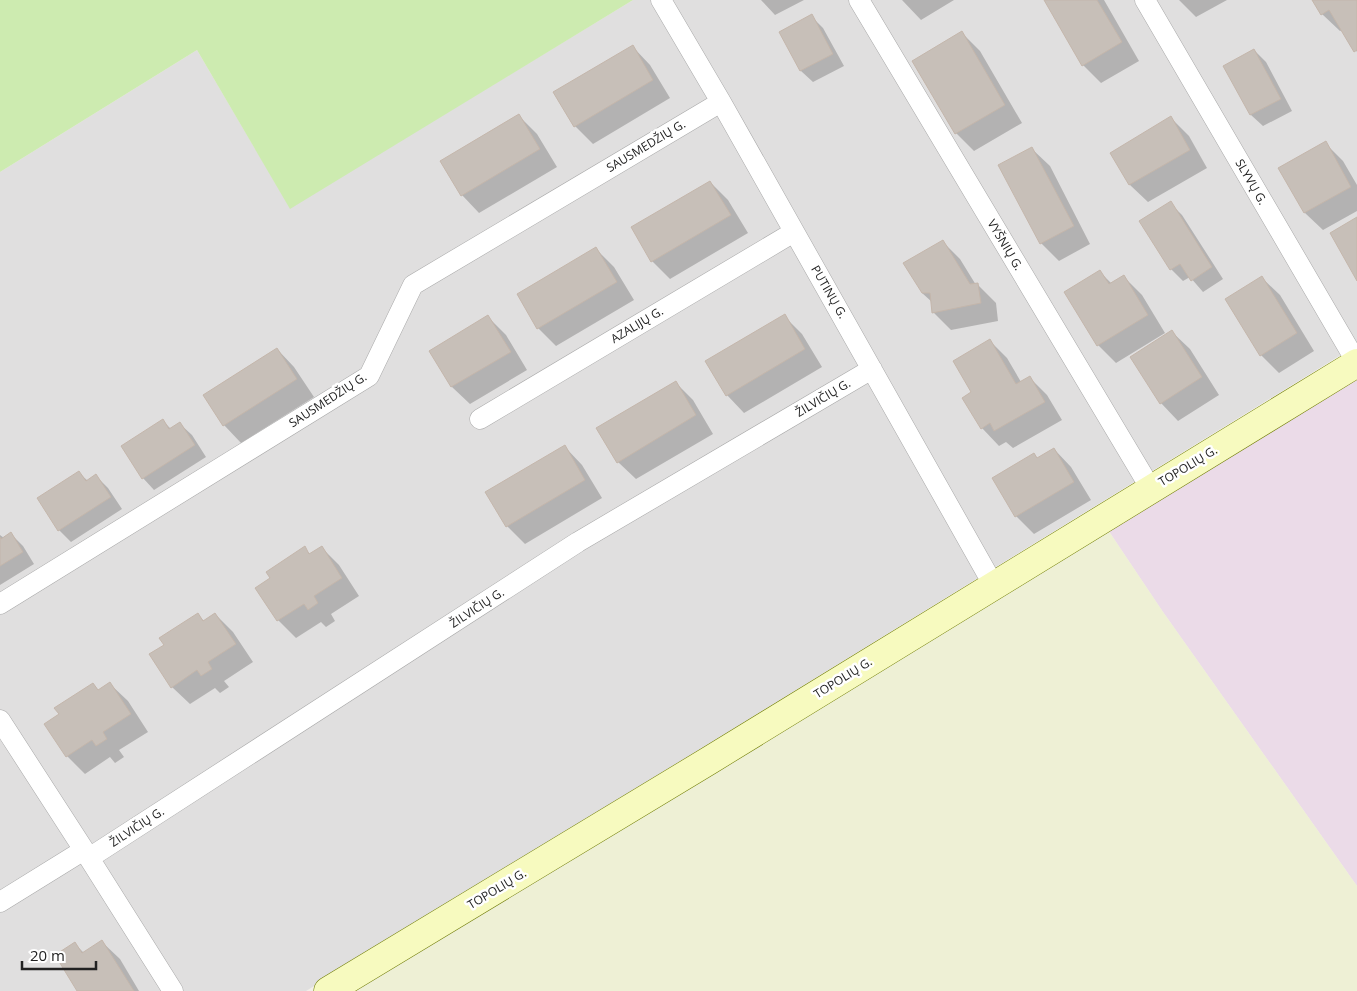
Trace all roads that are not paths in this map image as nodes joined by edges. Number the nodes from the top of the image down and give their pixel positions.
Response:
1 (661, 0) edge
2 (859, 0) edge
3 (1145, 0) edge
4 (721, 102) junction
5 (794, 232) junction
6 (1357, 363) edge
7 (872, 369) junction
8 (480, 419) dead end
9 (1151, 489) junction
10 (994, 586) junction
11 (0, 604) edge
12 (0, 720) edge
13 (87, 854) junction
14 (0, 902) edge
15 (172, 991) edge
16 (328, 991) edge

1 - 4 street, PUTINŲ G.
2 - 9 street, VYŠNIŲ G.
3 - 6 street, SLYVŲ G.
4 - 5 street, PUTINŲ G.
4 - 11 street, SAUSMEDŽIŲ G.
5 - 7 street, PUTINŲ G.
5 - 8 street, AZALIJŲ G.
6 - 9 street, TOPOLIŲ G.
7 - 10 street, PUTINŲ G.
7 - 13 street, ŽILVIČIŲ G.
9 - 10 street, TOPOLIŲ G.
10 - 16 street, TOPOLIŲ G.
12 - 13 street
13 - 14 street, ŽILVIČIŲ G.
13 - 15 street

